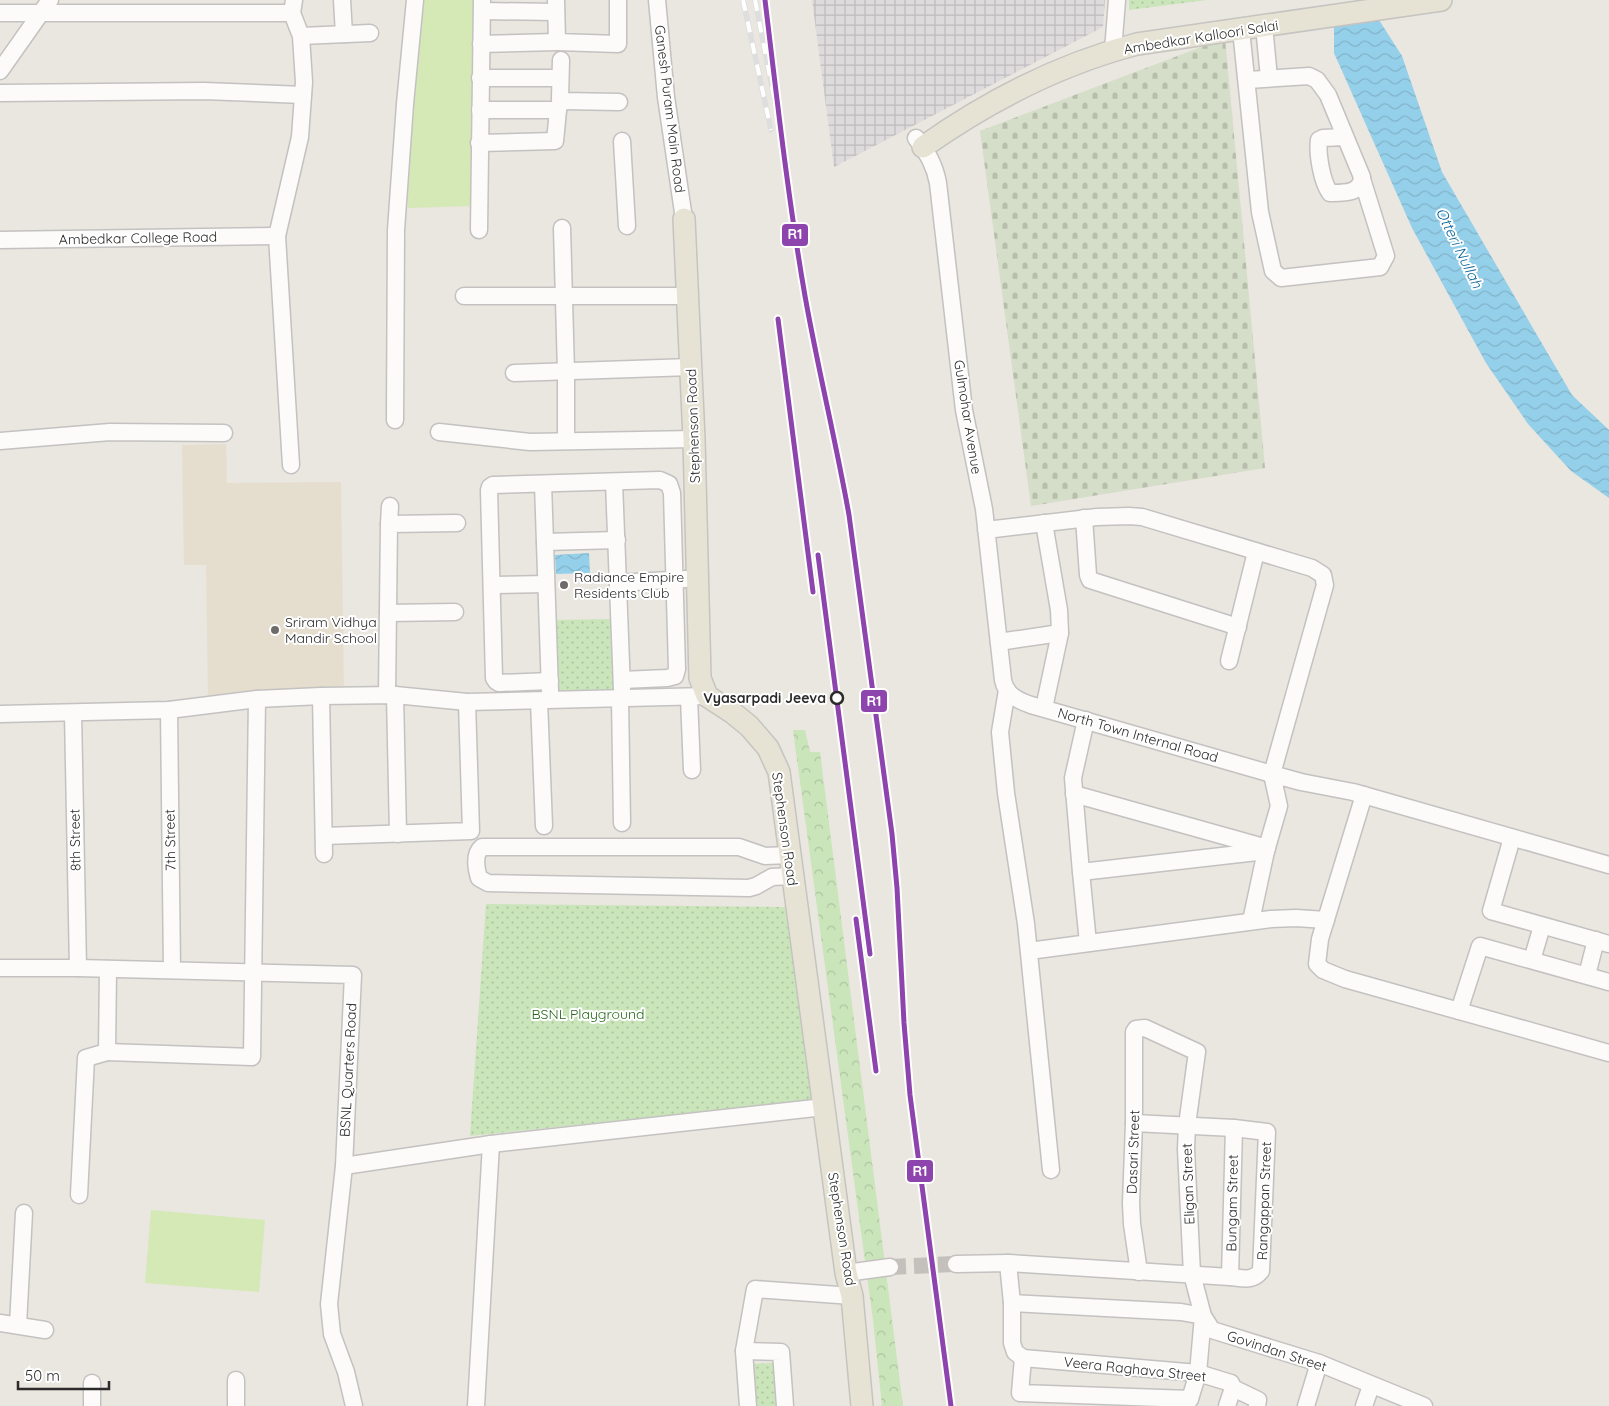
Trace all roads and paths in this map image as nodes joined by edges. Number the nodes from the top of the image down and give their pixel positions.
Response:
1 (342, 0) edge
2 (415, 0) edge
3 (618, 0) edge
4 (657, 0) edge
5 (1117, 0) edge
6 (1441, 0) edge
7 (1407, 2) edge
8 (1372, 4) edge
9 (482, 5) edge
10 (46, 6) edge
11 (556, 6) edge
12 (293, 7) edge
13 (0, 13) edge
14 (1314, 14) junction
15 (1264, 26) junction
16 (1241, 30) junction
17 (370, 33) dead end
18 (344, 34) junction
19 (301, 36) junction
20 (557, 42) junction
21 (481, 44) junction
22 (1114, 45) junction
23 (561, 60) dead end
24 (0, 71) edge
25 (480, 78) junction
26 (560, 78) junction
27 (1269, 78) junction
28 (1248, 80) junction
29 (0, 93) edge
30 (304, 95) junction
31 (619, 102) dead end
32 (559, 105) junction
33 (480, 110) junction
34 (1345, 137) junction
35 (622, 141) dead end
36 (479, 142) junction
37 (920, 142) joint
38 (1362, 179) junction
39 (684, 219) joint
40 (627, 226) dead end
41 (562, 228) dead end
42 (479, 230) dead end
43 (276, 236) junction
44 (0, 240) edge
45 (464, 296) dead end
46 (564, 296) junction
47 (688, 296) junction
48 (691, 367) junction
49 (566, 372) junction
50 (514, 373) dead end
51 (395, 420) dead end
52 (439, 432) dead end
53 (224, 433) dead end
54 (694, 439) junction
55 (566, 440) junction
56 (0, 441) edge
57 (291, 466) dead end
58 (614, 482) junction
59 (543, 484) junction
60 (390, 506) dead end
61 (1084, 518) junction
62 (457, 523) dead end
63 (1044, 523) junction
64 (390, 524) junction
65 (986, 530) junction
66 (617, 540) junction
67 (545, 542) junction
68 (1256, 552) junction
69 (697, 578) junction
70 (675, 580) junction
71 (618, 583) junction
72 (546, 584) junction
73 (492, 585) junction
74 (455, 612) dead end
75 (388, 613) junction
76 (1238, 627) junction
77 (1060, 632) junction
78 (999, 642) junction
79 (1229, 662) dead end
80 (622, 680) junction
81 (550, 681) junction
82 (1007, 690) junction
83 (391, 695) junction
84 (321, 696) junction
85 (698, 697) junction
86 (257, 699) junction
87 (621, 699) junction
88 (545, 701) junction
89 (467, 702) junction
90 (1044, 708) junction
91 (169, 710) junction
92 (73, 713) junction
93 (0, 714) edge
94 (1086, 720) junction
95 (692, 770) dead end
96 (1272, 774) junction
97 (1074, 794) junction
98 (1364, 795) junction
99 (622, 823) dead end
100 (544, 826) dead end
101 (398, 834) junction
102 (324, 836) junction
103 (1512, 838) junction
104 (1266, 850) junction
105 (324, 854) dead end
106 (760, 854) junction
107 (783, 855) junction
108 (1609, 865) edge
109 (1081, 872) junction
110 (785, 876) junction
111 (761, 883) junction
112 (1326, 920) junction
113 (1251, 921) junction
114 (1542, 926) junction
115 (1602, 942) edge
116 (1088, 943) junction
117 (1029, 951) junction
118 (1532, 960) junction
119 (0, 968) edge
120 (78, 968) junction
121 (108, 969) junction
122 (172, 970) junction
123 (253, 973) junction
124 (1587, 975) junction
125 (1609, 982) edge
126 (1460, 1011) junction
127 (107, 1052) junction
128 (1197, 1052) joint
129 (1609, 1054) edge
130 (824, 1107) junction
131 (1134, 1123) junction
132 (1186, 1125) junction
133 (1234, 1128) junction
134 (491, 1144) junction
135 (344, 1166) junction
136 (1051, 1170) dead end
137 (79, 1195) dead end
138 (24, 1213) dead end
139 (1008, 1263) junction
140 (956, 1264) tunnel mouth
141 (890, 1267) tunnel mouth
142 (1139, 1272) junction
143 (846, 1273) junction
144 (1192, 1274) junction
145 (1230, 1277) junction
146 (852, 1296) junction
147 (1012, 1303) junction
148 (1203, 1316) junction
149 (0, 1323) edge
150 (18, 1326) junction
151 (45, 1330) dead end
152 (744, 1351) junction
153 (1023, 1358) junction
154 (1319, 1363) junction
155 (1198, 1373) junction
156 (236, 1380) dead end
157 (92, 1383) dead end
158 (1371, 1386) junction
159 (1233, 1388) junction
160 (1400, 1401) edge
161 (1188, 1403) edge
162 (1258, 1403) edge
163 (92, 1406) edge
164 (236, 1406) edge
165 (354, 1406) edge
166 (476, 1406) edge
167 (748, 1406) edge
168 (786, 1406) edge
169 (862, 1406) edge
170 (1227, 1406) edge
171 (1306, 1406) edge
172 (1364, 1406) edge
173 (1424, 1406) edge

1 - 18 street
2 - 51 street
3 - 20 street
4 - 39 street, Ganesh Puram Main Road
5 - 22 street
6 - 7 main road, Ambedkar Kalloori Salai
7 - 8 main road, Ambedkar Kalloori Salai
8 - 14 main road, Ambedkar Kalloori Salai
9 - 11 street
9 - 21 street
10 - 12 street
10 - 13 street
10 - 24 street
11 - 20 street
12 - 19 street
14 - 15 main road, Ambedkar Kalloori Salai
14 - 22 main road, Ambedkar Kalloori Salai
15 - 16 main road, Ambedkar Kalloori Salai
15 - 27 street
16 - 22 main road, Ambedkar Kalloori Salai
16 - 28 street
17 - 18 street
18 - 19 street
19 - 30 street
20 - 21 street
21 - 25 street
22 - 37 main road, Ambedkar Kalloori Salai
23 - 26 street
25 - 26 street
25 - 33 street
26 - 32 street
27 - 28 street
27 - 34 street
28 - 38 street
29 - 30 street
30 - 43 street
31 - 32 street
32 - 33 street
32 - 36 street
33 - 36 street
34 - 38 street
34 - 38 street
35 - 40 street
36 - 42 street
37 - 65 street, Gulmohar Avenue
39 - 47 main road, Stephenson Road
41 - 46 street
43 - 44 street, Ambedkar College Road
43 - 57 street
45 - 46 street
46 - 47 street
46 - 49 street
47 - 48 main road, Stephenson Road
48 - 49 street
48 - 54 main road, Stephenson Road
49 - 50 street
49 - 55 street
52 - 55 street
53 - 56 street
54 - 55 street
54 - 69 main road, Stephenson Road
58 - 59 street
58 - 66 street
58 - 70 street
59 - 67 street
59 - 73 street
60 - 64 street
61 - 63 street
61 - 68 street
61 - 76 street
62 - 64 street
63 - 65 street
63 - 77 street
64 - 75 street
65 - 78 street, Gulmohar Avenue
66 - 67 street
66 - 71 street
67 - 72 street
68 - 76 street
68 - 96 street
69 - 70 street
69 - 85 main road, Stephenson Road
70 - 71 street
70 - 80 street
71 - 80 street
72 - 73 street
72 - 81 street
73 - 81 street
74 - 75 street
75 - 83 street
76 - 79 street
77 - 78 street
77 - 90 street
78 - 82 street, Gulmohar Avenue
80 - 87 street
81 - 88 street
82 - 90 street, North Town Internal Road
82 - 117 street
83 - 84 street
83 - 89 street
83 - 101 street
84 - 86 street
84 - 102 street
85 - 87 street
85 - 95 street
85 - 107 main road, Stephenson Road
86 - 91 street
86 - 123 street
87 - 88 street
87 - 99 street
88 - 89 street
88 - 100 street
89 - 101 street
90 - 94 street, North Town Internal Road
91 - 92 street
91 - 122 street, 7th Street
92 - 93 street
92 - 120 street, 8th Street
94 - 96 street, North Town Internal Road
94 - 97 street
96 - 98 street, North Town Internal Road
96 - 104 street
97 - 104 street
97 - 109 street
98 - 103 street, North Town Internal Road
98 - 112 street
101 - 102 street
102 - 105 street
103 - 108 street, North Town Internal Road
103 - 114 street
104 - 109 street
104 - 113 street
106 - 107 street
106 - 111 street
106 - 111 street
107 - 110 main road, Stephenson Road
109 - 116 street
110 - 111 street
110 - 130 main road, Stephenson Road
112 - 113 street
112 - 126 street
113 - 116 street
114 - 115 street
114 - 118 street
115 - 124 street
116 - 117 street
117 - 136 street
118 - 124 street
118 - 126 street
119 - 120 street
120 - 121 street
121 - 122 street
121 - 127 street
122 - 123 street
123 - 127 street
123 - 135 street, BSNL Quarters Road
124 - 125 street
126 - 129 street
127 - 137 street
128 - 131 street, Dasari Street
128 - 132 street, Eligan Street
130 - 134 street
130 - 143 main road, Stephenson Road
131 - 132 street
131 - 142 street, Dasari Street
132 - 133 street
132 - 144 street, Eligan Street
133 - 145 street, Bungam Street
133 - 145 street, Rangappan Street
134 - 135 street
134 - 166 street
135 - 165 street, BSNL Quarters Road
138 - 150 street
139 - 140 street
139 - 142 street
139 - 147 street
141 - 143 street
142 - 144 street
143 - 146 main road, Stephenson Road
144 - 145 street
144 - 148 street, Eligan Street
146 - 152 street
146 - 169 main road, Stephenson Road
147 - 148 street
147 - 153 street
148 - 154 street, Govindan Street
148 - 155 street
149 - 150 street
150 - 151 street
152 - 167 street
152 - 168 street
153 - 155 street, Veera Raghava Street
153 - 161 street
154 - 158 street, Govindan Street
154 - 171 street
155 - 159 street, Veera Raghava Street
155 - 161 street
156 - 164 street
157 - 163 street
158 - 160 street, Govindan Street
158 - 172 street
159 - 162 street, Veera Raghava Street
159 - 170 street
160 - 173 street, Govindan Street

